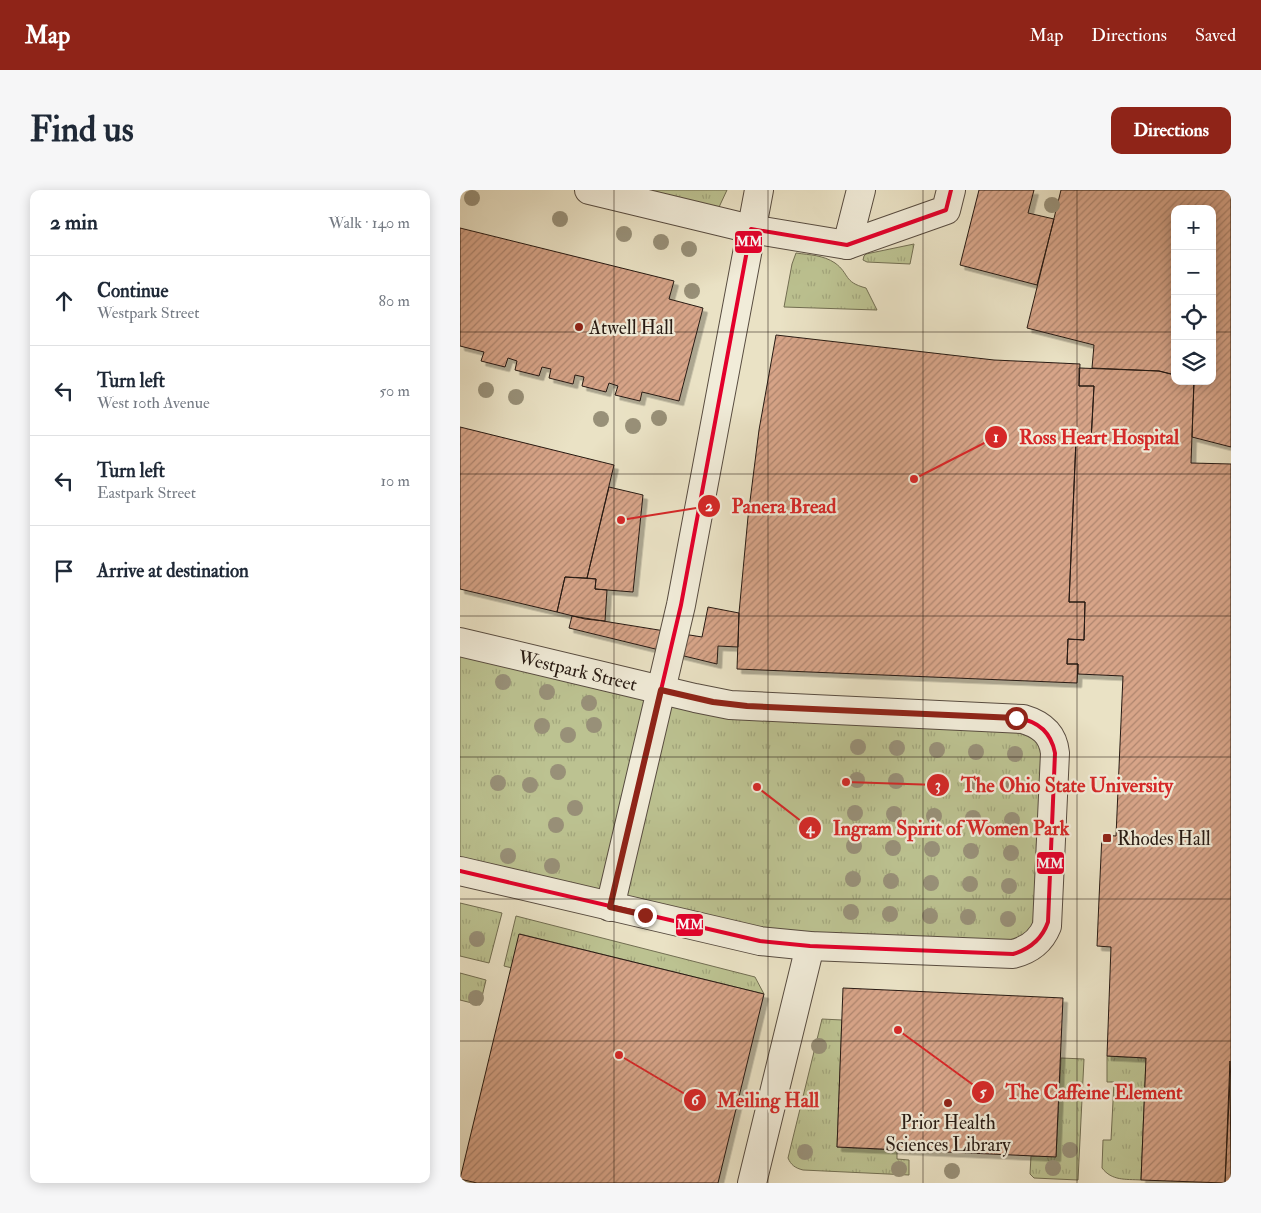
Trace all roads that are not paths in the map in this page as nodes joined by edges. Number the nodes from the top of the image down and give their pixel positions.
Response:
1 (589, 190) edge
2 (758, 190) edge
3 (861, 190) edge
4 (951, 190) edge
5 (752, 229) junction
6 (847, 245) junction
7 (460, 642) edge
8 (661, 690) junction
9 (460, 871) edge
10 (610, 907) junction
11 (810, 946) junction
12 (752, 1183) edge

1 - 5 street
2 - 5 street
3 - 6 street
4 - 6 street
5 - 6 street
5 - 8 street
7 - 8 street, Westpark Street
8 - 10 street
8 - 11 street, Westpark Street
9 - 10 street, Westpark Street
10 - 11 street, Westpark Street
11 - 12 street

